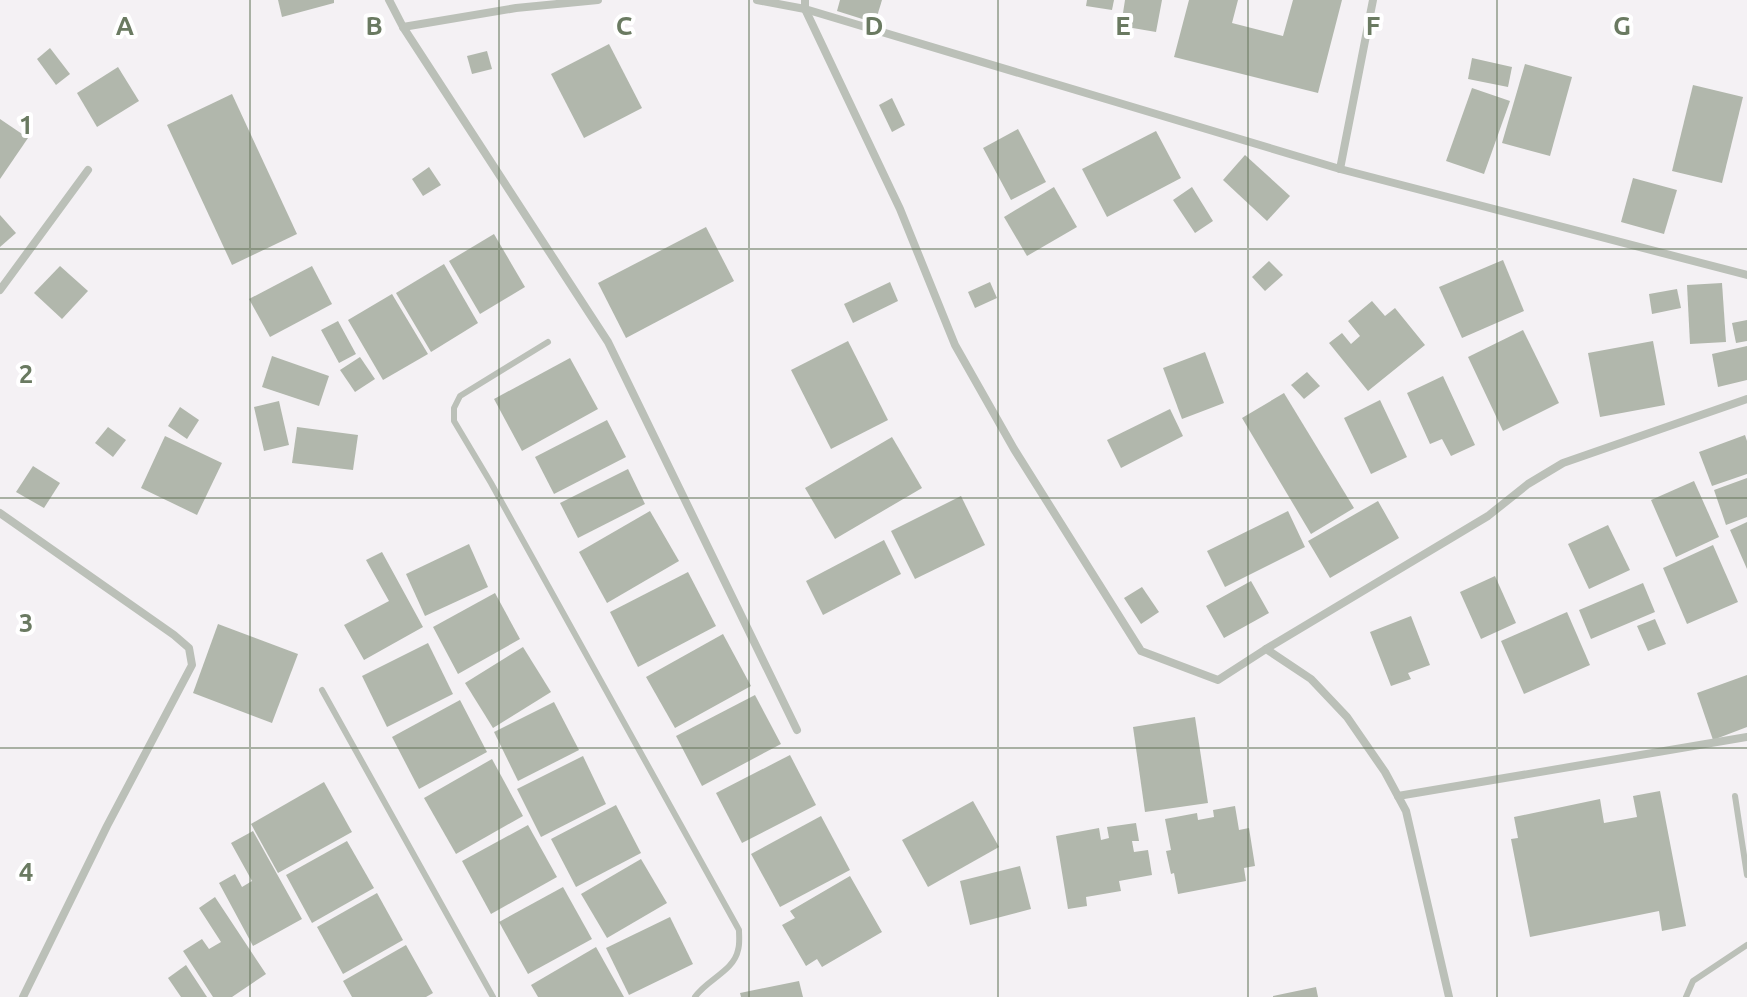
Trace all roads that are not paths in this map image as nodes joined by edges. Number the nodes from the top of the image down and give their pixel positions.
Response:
1 (389, 0) edge
2 (598, 0) edge
3 (757, 0) edge
4 (1373, 0) edge
5 (516, 4) edge
6 (805, 5) edge
7 (403, 27) junction
8 (1340, 169) junction
9 (88, 170) dead end
10 (1747, 275) edge
11 (0, 290) edge
12 (548, 342) dead end
13 (1747, 399) edge
14 (0, 513) edge
15 (1266, 649) junction
16 (322, 690) dead end
17 (797, 730) dead end
18 (1747, 737) edge
19 (1398, 796) junction
20 (1735, 796) dead end
21 (1747, 875) edge
22 (1747, 945) edge
23 (23, 997) edge
24 (493, 997) edge
25 (695, 997) edge
26 (1449, 997) edge
27 (1686, 997) edge

1 - 7 street
2 - 5 street
3 - 6 street
4 - 8 street
5 - 7 street
6 - 8 street
6 - 15 street
7 - 17 street
8 - 10 street
9 - 11 street
12 - 25 lane
13 - 15 street
14 - 23 street
15 - 19 street
16 - 24 lane
18 - 19 street
19 - 26 street
20 - 21 lane
22 - 27 lane

